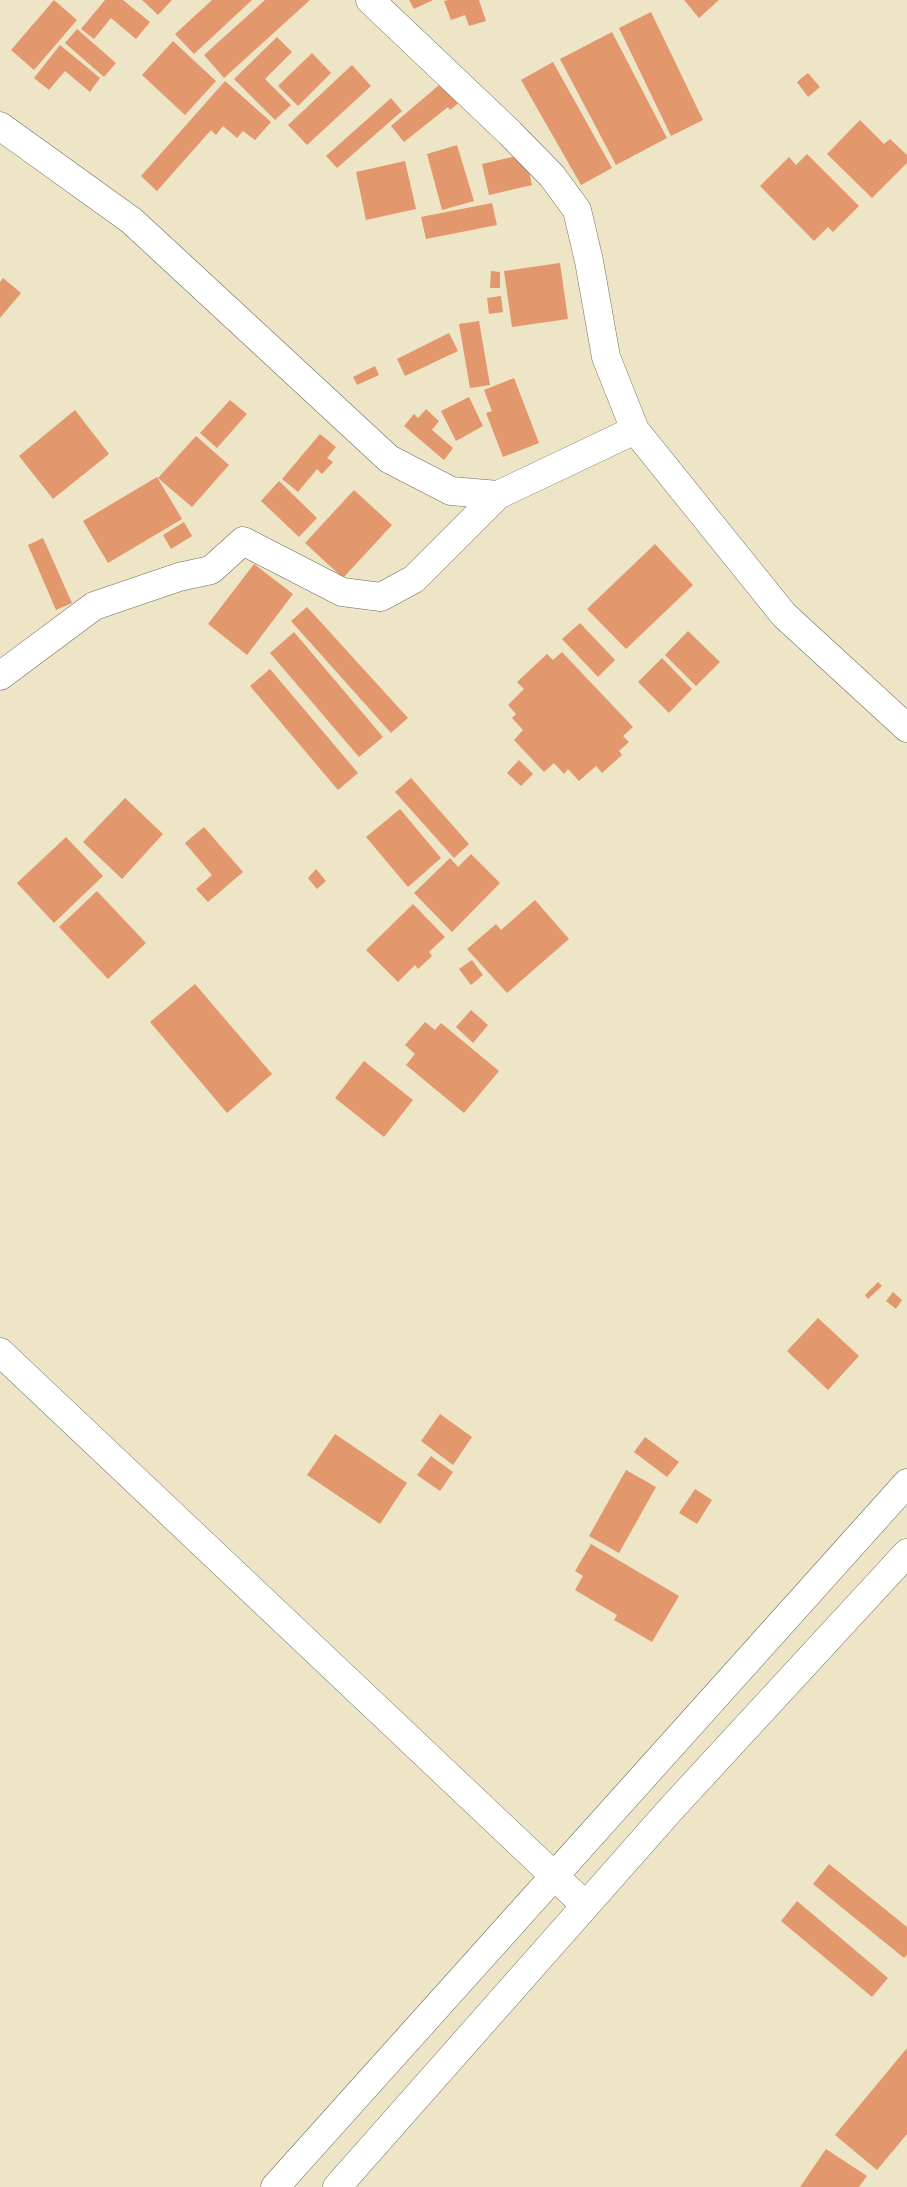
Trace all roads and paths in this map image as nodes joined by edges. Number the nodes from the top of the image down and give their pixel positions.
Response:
1 (370, 0) edge
2 (0, 126) edge
3 (635, 430) junction
4 (498, 495) junction
5 (0, 676) edge
6 (907, 728) edge
7 (0, 1352) edge
8 (907, 1483) edge
9 (903, 1565) edge
10 (554, 1878) junction
11 (585, 1906) junction
12 (275, 2187) edge
13 (337, 2187) edge

1 - 3 main road
2 - 4 main road
3 - 4 main road
3 - 6 main road
4 - 5 main road
7 - 10 main road
8 - 10 main road
9 - 11 main road
10 - 11 main road
10 - 12 main road
11 - 13 main road

